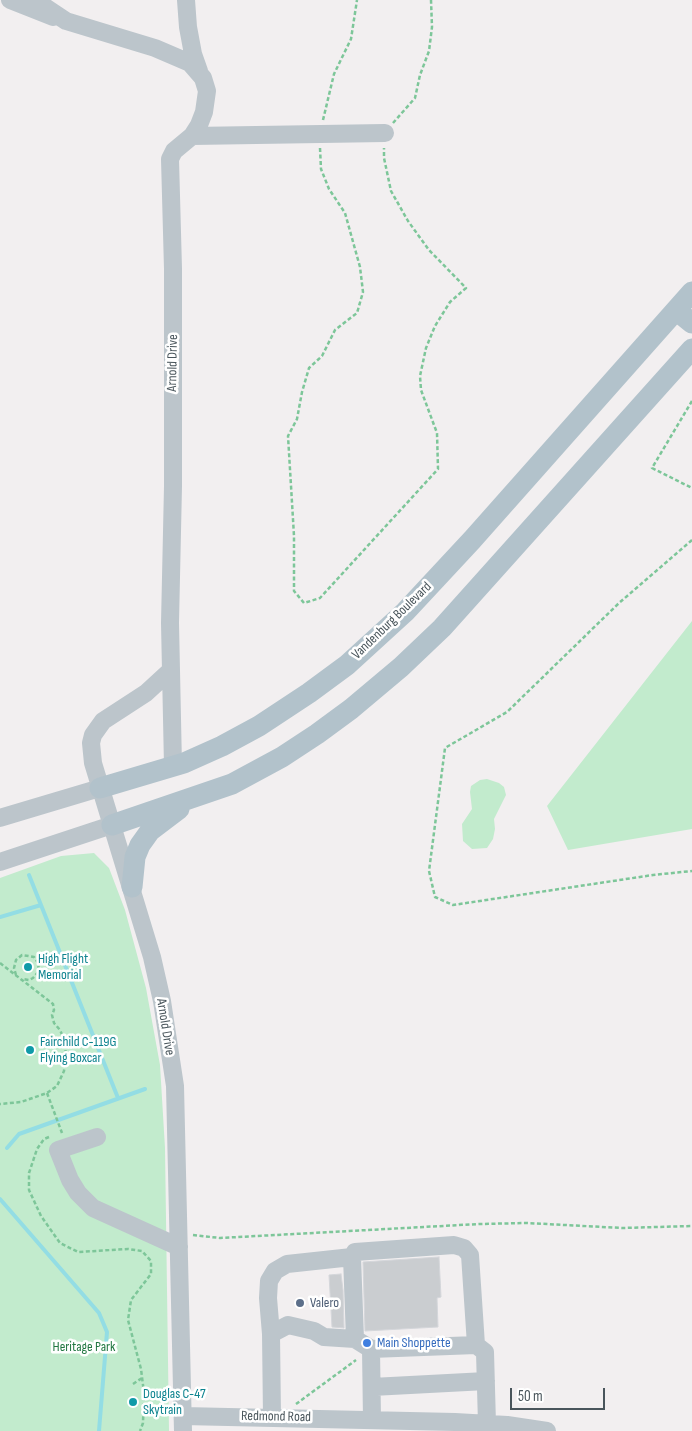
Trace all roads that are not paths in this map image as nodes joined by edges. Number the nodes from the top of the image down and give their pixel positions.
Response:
1 (10, 0) edge
2 (40, 0) edge
3 (186, 0) edge
4 (66, 21) junction
5 (199, 71) junction
6 (385, 133) road end
7 (192, 136) junction
8 (692, 292) edge
9 (684, 316) edge
10 (692, 349) edge
11 (171, 670) junction
12 (173, 766) junction
13 (100, 788) junction
14 (193, 798) junction
15 (0, 818) edge
16 (112, 824) junction
17 (0, 862) edge
18 (132, 887) junction
19 (97, 1137) dead end
20 (179, 1240) junction
21 (352, 1257) junction
22 (270, 1334) junction
23 (355, 1339) junction
24 (476, 1345) junction
25 (371, 1349) junction
26 (486, 1380) junction
27 (372, 1387) junction
28 (272, 1417) junction
29 (372, 1420) junction
30 (183, 1424) edge
31 (487, 1424) junction
32 (547, 1431) edge

1 - 4 street
2 - 4 street
3 - 5 street, Arnold Drive
4 - 5 street
5 - 7 street, Arnold Drive
6 - 7 street
7 - 11 street, Arnold Drive
8 - 9 main road, Vandenburg Boulevard
9 - 12 main road, Vandenburg Boulevard
10 - 14 main road
11 - 12 street, Arnold Drive
11 - 13 street, Arnold Drive
12 - 13 main road, Vandenburg Boulevard
13 - 15 street, Vandenburg Boulevard
13 - 16 street, Arnold Drive
14 - 16 main road
14 - 18 main road
16 - 17 street
16 - 18 street, Arnold Drive
18 - 20 street, Arnold Drive
19 - 20 street
20 - 30 street, Arnold Drive
21 - 22 street
21 - 23 street
21 - 24 street
22 - 23 street
22 - 28 street
23 - 25 street
24 - 25 street
24 - 26 street
25 - 27 street
26 - 27 street
26 - 31 street
27 - 29 street
28 - 29 street, Redmond Road
28 - 30 street, Redmond Road
29 - 31 street, Redmond Road
31 - 32 street, Redmond Road

